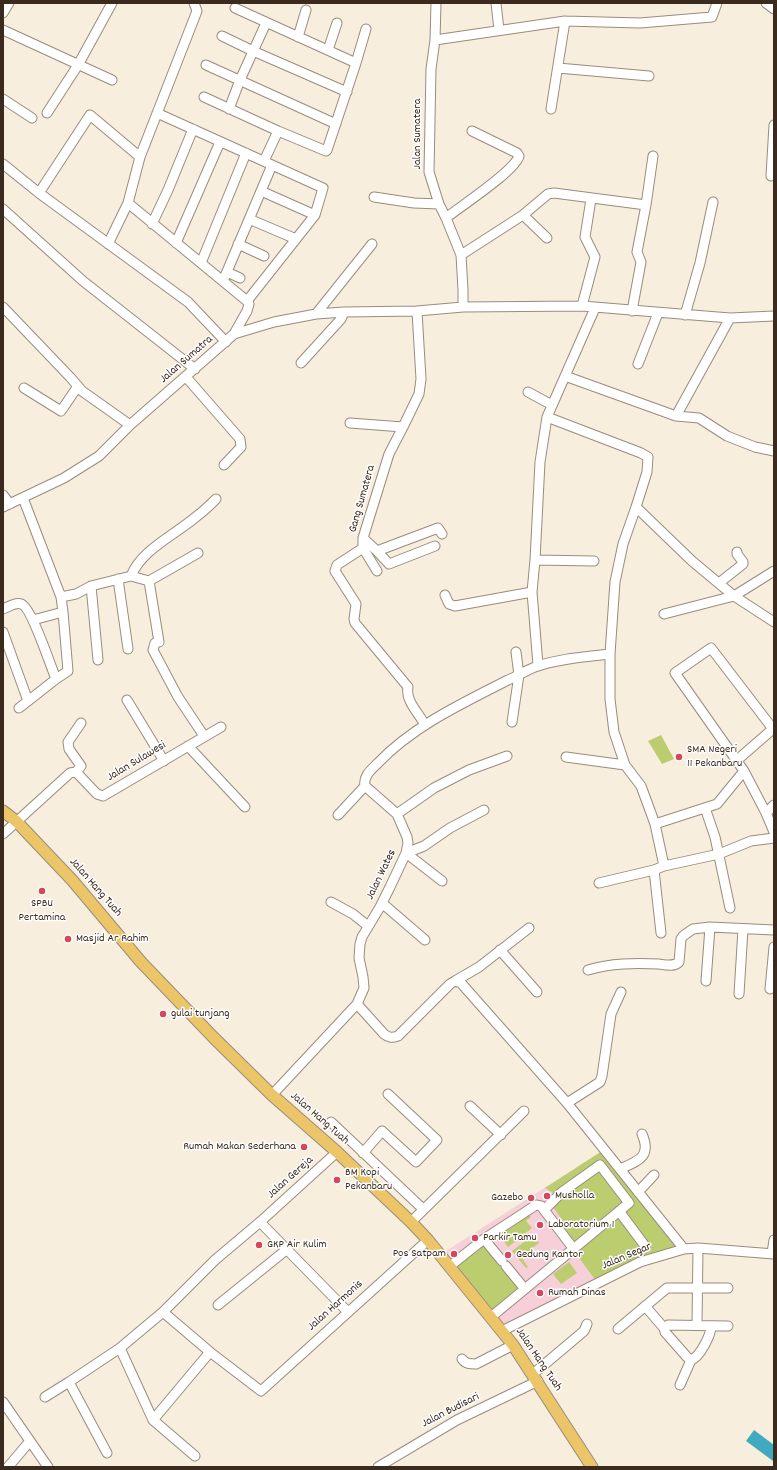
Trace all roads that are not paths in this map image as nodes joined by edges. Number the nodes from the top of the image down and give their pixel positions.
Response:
1 (9, 3) edge
2 (112, 3) edge
3 (194, 3) edge
4 (436, 3) edge
5 (496, 3) edge
6 (716, 3) edge
7 (766, 3) edge
8 (235, 8) dead end
9 (774, 9) edge
10 (306, 10) dead end
11 (3, 13) edge
12 (565, 21) junction
13 (266, 23) junction
14 (337, 23) dead end
15 (366, 29) dead end
16 (3, 30) edge
17 (499, 30) junction
18 (222, 36) dead end
19 (298, 37) junction
20 (435, 40) junction
21 (328, 50) junction
22 (253, 51) junction
23 (356, 63) junction
24 (206, 65) dead end
25 (78, 66) junction
26 (558, 68) junction
27 (649, 76) dead end
28 (112, 80) dead end
29 (240, 80) junction
30 (347, 92) junction
31 (204, 98) dead end
32 (3, 99) edge
33 (229, 109) junction
34 (551, 109) dead end
35 (47, 112) dead end
36 (157, 113) junction
37 (32, 118) dead end
38 (336, 124) junction
39 (774, 125) edge
40 (193, 129) junction
41 (278, 131) junction
42 (472, 131) dead end
43 (220, 142) junction
44 (246, 153) junction
45 (654, 156) dead end
46 (140, 158) junction
47 (268, 163) junction
48 (3, 164) edge
49 (771, 176) dead end
50 (261, 191) junction
51 (39, 193) junction
52 (374, 197) dead end
53 (591, 199) junction
54 (713, 202) dead end
55 (128, 203) junction
56 (439, 204) junction
57 (646, 205) junction
58 (3, 209) edge
59 (315, 215) junction
60 (523, 215) junction
61 (446, 218) junction
62 (249, 219) junction
63 (152, 224) junction
64 (547, 238) dead end
65 (296, 239) junction
66 (176, 243) junction
67 (108, 244) junction
68 (238, 244) junction
69 (372, 244) dead end
70 (461, 255) junction
71 (264, 256) dead end
72 (201, 263) junction
73 (227, 272) junction
74 (240, 278) dead end
75 (223, 281) junction
76 (247, 301) junction
77 (582, 306) junction
78 (3, 307) edge
79 (463, 307) junction
80 (595, 308) junction
81 (417, 311) junction
82 (632, 311) junction
83 (344, 312) junction
84 (658, 313) junction
85 (316, 314) junction
86 (685, 315) junction
87 (774, 316) edge
88 (730, 318) junction
89 (234, 334) junction
90 (226, 342) junction
91 (301, 363) dead end
92 (638, 364) dead end
93 (195, 369) junction
94 (564, 376) junction
95 (186, 377) junction
96 (78, 386) junction
97 (24, 388) dead end
98 (528, 392) dead end
99 (552, 405) junction
100 (676, 416) junction
101 (547, 417) junction
102 (350, 423) dead end
103 (130, 425) junction
104 (403, 427) junction
105 (774, 451) edge
106 (224, 465) dead end
107 (3, 495) edge
108 (23, 498) junction
109 (216, 499) dead end
110 (6, 506) edge
111 (636, 507) junction
112 (442, 534) dead end
113 (363, 543) junction
114 (435, 546) dead end
115 (377, 551) junction
116 (738, 552) dead end
117 (198, 553) dead end
118 (535, 560) junction
119 (594, 561) dead end
120 (377, 571) dead end
121 (774, 571) edge
122 (131, 576) junction
123 (118, 579) junction
124 (149, 581) junction
125 (719, 583) junction
126 (92, 586) junction
127 (532, 592) junction
128 (445, 595) dead end
129 (734, 596) junction
130 (61, 597) junction
131 (3, 609) edge
132 (63, 612) junction
133 (664, 614) dead end
134 (33, 620) junction
135 (774, 622) edge
136 (3, 632) edge
137 (128, 650) dead end
138 (516, 652) dead end
139 (610, 654) junction
140 (98, 660) dead end
141 (538, 666) junction
142 (519, 675) junction
143 (56, 679) junction
144 (127, 700) dead end
145 (28, 701) junction
146 (19, 708) dead end
147 (512, 722) dead end
148 (81, 723) dead end
149 (425, 725) junction
150 (221, 727) dead end
151 (774, 729) edge
152 (204, 736) junction
153 (188, 746) junction
154 (507, 756) dead end
155 (566, 757) dead end
156 (164, 761) junction
157 (736, 761) junction
158 (625, 765) junction
159 (744, 771) junction
160 (76, 772) junction
161 (365, 786) junction
162 (774, 805) edge
163 (244, 807) dead end
164 (705, 808) junction
165 (484, 810) dead end
166 (3, 811) edge
167 (766, 813) junction
168 (397, 814) junction
169 (338, 815) dead end
170 (16, 821) junction
171 (655, 824) junction
172 (774, 832) edge
173 (3, 834) edge
174 (774, 838) edge
175 (406, 853) junction
176 (719, 854) junction
177 (664, 866) junction
178 (654, 870) junction
179 (442, 881) dead end
180 (599, 883) dead end
181 (331, 902) dead end
182 (382, 903) junction
183 (730, 908) dead end
184 (368, 926) junction
185 (710, 927) junction
186 (529, 928) dead end
187 (743, 929) junction
188 (774, 930) edge
189 (662, 933) dead end
190 (425, 940) dead end
191 (774, 947) edge
192 (500, 950) junction
193 (588, 970) dead end
194 (455, 981) junction
195 (706, 981) dead end
196 (770, 989) dead end
197 (537, 992) dead end
198 (621, 992) dead end
199 (739, 994) dead end
200 (358, 1004) junction
201 (388, 1094) dead end
202 (272, 1095) junction
203 (567, 1104) junction
204 (470, 1106) dead end
205 (524, 1111) dead end
206 (331, 1122) dead end
207 (642, 1134) dead end
208 (501, 1135) junction
209 (337, 1152) junction
210 (363, 1153) junction
211 (620, 1169) junction
212 (654, 1175) dead end
213 (638, 1192) junction
214 (424, 1209) junction
215 (544, 1210) junction
216 (619, 1212) junction
217 (260, 1222) junction
218 (411, 1222) junction
219 (484, 1239) junction
220 (428, 1240) junction
221 (774, 1240) edge
222 (644, 1246) dead end
223 (573, 1248) junction
224 (698, 1248) junction
225 (684, 1249) junction
226 (286, 1250) junction
227 (773, 1253) edge
228 (450, 1266) junction
229 (524, 1288) junction
230 (698, 1288) junction
231 (728, 1288) dead end
232 (218, 1305) dead end
233 (645, 1306) junction
234 (163, 1312) junction
235 (348, 1312) junction
236 (491, 1317) junction
237 (587, 1324) dead end
238 (697, 1325) junction
239 (711, 1326) junction
240 (728, 1326) dead end
241 (618, 1328) dead end
242 (664, 1328) junction
243 (502, 1331) junction
244 (513, 1345) junction
245 (120, 1348) junction
246 (210, 1352) junction
247 (462, 1359) dead end
248 (691, 1360) junction
249 (535, 1377) junction
250 (69, 1382) junction
251 (680, 1385) dead end
252 (45, 1397) dead end
253 (3, 1402) edge
254 (5, 1411) edge
255 (153, 1420) junction
256 (30, 1441) junction
257 (107, 1452) dead end
258 (195, 1456) dead end
259 (8, 1467) edge
260 (47, 1467) edge
261 (378, 1467) edge
262 (591, 1467) edge

1 - 11 street
2 - 25 street
3 - 36 street
4 - 20 street, Jalan Sumatera
5 - 17 street
6 - 12 street
7 - 9 street
8 - 13 street
10 - 19 street
12 - 17 street
12 - 26 street
13 - 19 street
13 - 22 street
14 - 21 street
15 - 23 street
16 - 25 street
17 - 20 street
18 - 22 street
19 - 21 street
20 - 56 street, Jalan Sumatera
21 - 23 street
22 - 29 street
22 - 30 street
23 - 30 street
24 - 29 street
25 - 28 street
25 - 35 street
26 - 27 street
26 - 34 street
29 - 33 street
29 - 38 street
30 - 38 street
31 - 33 street
32 - 37 street
33 - 41 street
36 - 40 street
36 - 46 street
38 - 41 street
39 - 49 street
40 - 43 street
40 - 63 street
41 - 47 street
42 - 61 street
43 - 44 street
43 - 66 street
44 - 47 street
44 - 72 street
45 - 57 street
46 - 51 street
46 - 55 street
47 - 50 street
47 - 59 street
48 - 51 street
50 - 59 street
50 - 62 street
51 - 67 street
52 - 56 street
53 - 57 street
53 - 60 street
53 - 77 street
54 - 86 street
55 - 63 street
55 - 67 street
56 - 61 street, Jalan Sumatera
57 - 82 street
58 - 93 street
59 - 65 street
60 - 64 street
60 - 70 street
61 - 70 street, Jalan Sumatera
62 - 65 street
62 - 68 street
63 - 66 street
65 - 76 street
66 - 72 street
67 - 90 street
68 - 71 street
68 - 73 street
69 - 85 street
70 - 79 street, Jalan Sumatera
72 - 75 street
73 - 74 street
73 - 75 street
75 - 76 street
76 - 89 street
77 - 79 street, Jalan Sumatra
77 - 80 street, Jalan Sumatra
78 - 96 street
79 - 81 street, Jalan Sumatra
80 - 82 street, Jalan Sumatra
80 - 94 street
81 - 83 street, Jalan Sumatra
81 - 104 street, Gang Sumatera
82 - 84 street, Jalan Sumatra
83 - 85 street, Jalan Sumatra
83 - 91 street
84 - 86 street, Jalan Sumatra
84 - 92 street
85 - 89 street, Jalan Sumatra
86 - 88 street, Jalan Sumatra
87 - 88 street, Jalan Sumatra
88 - 100 street
89 - 90 street, Jalan Sumatra
90 - 93 street, Jalan Sumatra
93 - 95 street, Jalan Sumatra
94 - 99 street
94 - 100 street
95 - 103 street, Jalan Sumatra
95 - 106 street
96 - 97 street
96 - 103 street
98 - 99 street
99 - 101 street
100 - 105 street
101 - 111 street
101 - 118 street
102 - 104 street
103 - 108 street, Jalan Sumatra
104 - 113 street, Gang Sumatera
107 - 110 street
108 - 110 street, Jalan Sumatra
108 - 130 street
109 - 122 street
111 - 125 street
111 - 139 street
112 - 115 street
113 - 115 street
113 - 120 street
113 - 149 street, Gang Sumatera
114 - 115 street
116 - 125 street
117 - 124 street
118 - 119 street
118 - 127 street
121 - 129 street
122 - 123 street
122 - 124 street
123 - 126 street
123 - 137 street
124 - 152 street
125 - 129 street
126 - 130 street
126 - 140 street
127 - 128 street
127 - 141 street
129 - 133 street
129 - 135 street
130 - 132 street
131 - 134 street
132 - 134 street
132 - 143 street
134 - 143 street
136 - 145 street
138 - 142 street
139 - 141 street
139 - 158 street
141 - 142 street
142 - 147 street
142 - 149 street
143 - 145 street
144 - 156 street
145 - 146 street
148 - 160 street
149 - 161 street
150 - 152 street, Jalan Sulawesi
151 - 157 street
151 - 157 street
152 - 153 street, Jalan Sulawesi
153 - 156 street, Jalan Sulawesi
153 - 163 street
154 - 168 street
155 - 158 street
156 - 160 street, Jalan Sulawesi
157 - 159 street
158 - 171 street
159 - 164 street
159 - 167 street
160 - 170 street
161 - 168 street, Jalan Wates
161 - 169 street
162 - 167 street
164 - 171 street
164 - 176 street
165 - 175 street
166 - 170 main road, Jalan Hang Tuah
167 - 172 street
168 - 175 street, Jalan Wates
170 - 173 street
170 - 202 main road, Jalan Hang Tuah
171 - 177 street
174 - 176 street
175 - 179 street
175 - 182 street, Jalan Wates
176 - 177 street
176 - 183 street
177 - 178 street
178 - 180 street
178 - 189 street
181 - 184 street
182 - 184 street, Jalan Wates
182 - 190 street
184 - 200 street, Jalan Wates
185 - 187 street
185 - 193 street
185 - 195 street
186 - 192 street
187 - 188 street
187 - 199 street
191 - 196 street
192 - 194 street
192 - 197 street
194 - 200 street
194 - 203 street
198 - 203 street
200 - 202 street, Jalan Wates
201 - 210 street
202 - 209 main road, Jalan Hang Tuah
203 - 211 street
204 - 208 street
205 - 208 street
206 - 210 street
207 - 211 street
208 - 214 street
209 - 217 street, Jalan Gereja
209 - 218 main road, Jalan Hang Tuah
210 - 214 street
211 - 213 street
212 - 213 street
213 - 225 street
214 - 218 street
215 - 216 street
215 - 219 street
215 - 223 street
216 - 222 street
216 - 223 street
217 - 226 street
217 - 234 street, Jalan Gereja
218 - 220 main road, Jalan Hang Tuah
219 - 228 street
219 - 229 street
220 - 228 main road, Jalan Hang Tuah
220 - 235 street, Jalan Harmonis
221 - 227 street, Jalan Segar
223 - 229 street
224 - 225 street, Jalan Segar
224 - 227 street, Jalan Segar
224 - 230 street
225 - 243 street, Jalan Segar
226 - 232 street
226 - 235 street
228 - 236 main road, Jalan Hang Tuah
229 - 236 street
230 - 231 street
230 - 233 street
230 - 238 street
233 - 241 street
233 - 242 street
234 - 245 street, Jalan Gereja
234 - 246 street
235 - 246 street, Jalan Harmonis
236 - 243 main road, Jalan Hang Tuah
237 - 249 street, Jalan Budisari
238 - 239 street
238 - 242 street
239 - 240 street
239 - 248 street
242 - 248 street
243 - 244 main road, Jalan Hang Tuah
244 - 247 street
244 - 249 main road, Jalan Hang Tuah
245 - 250 street, Jalan Gereja
245 - 255 street
246 - 255 street
248 - 251 street
249 - 261 street, Jalan Budisari
249 - 262 main road, Jalan Hang Tuah
250 - 252 street, Jalan Gereja
250 - 257 street
253 - 254 street
254 - 256 street
255 - 258 street
256 - 259 street
256 - 260 street

